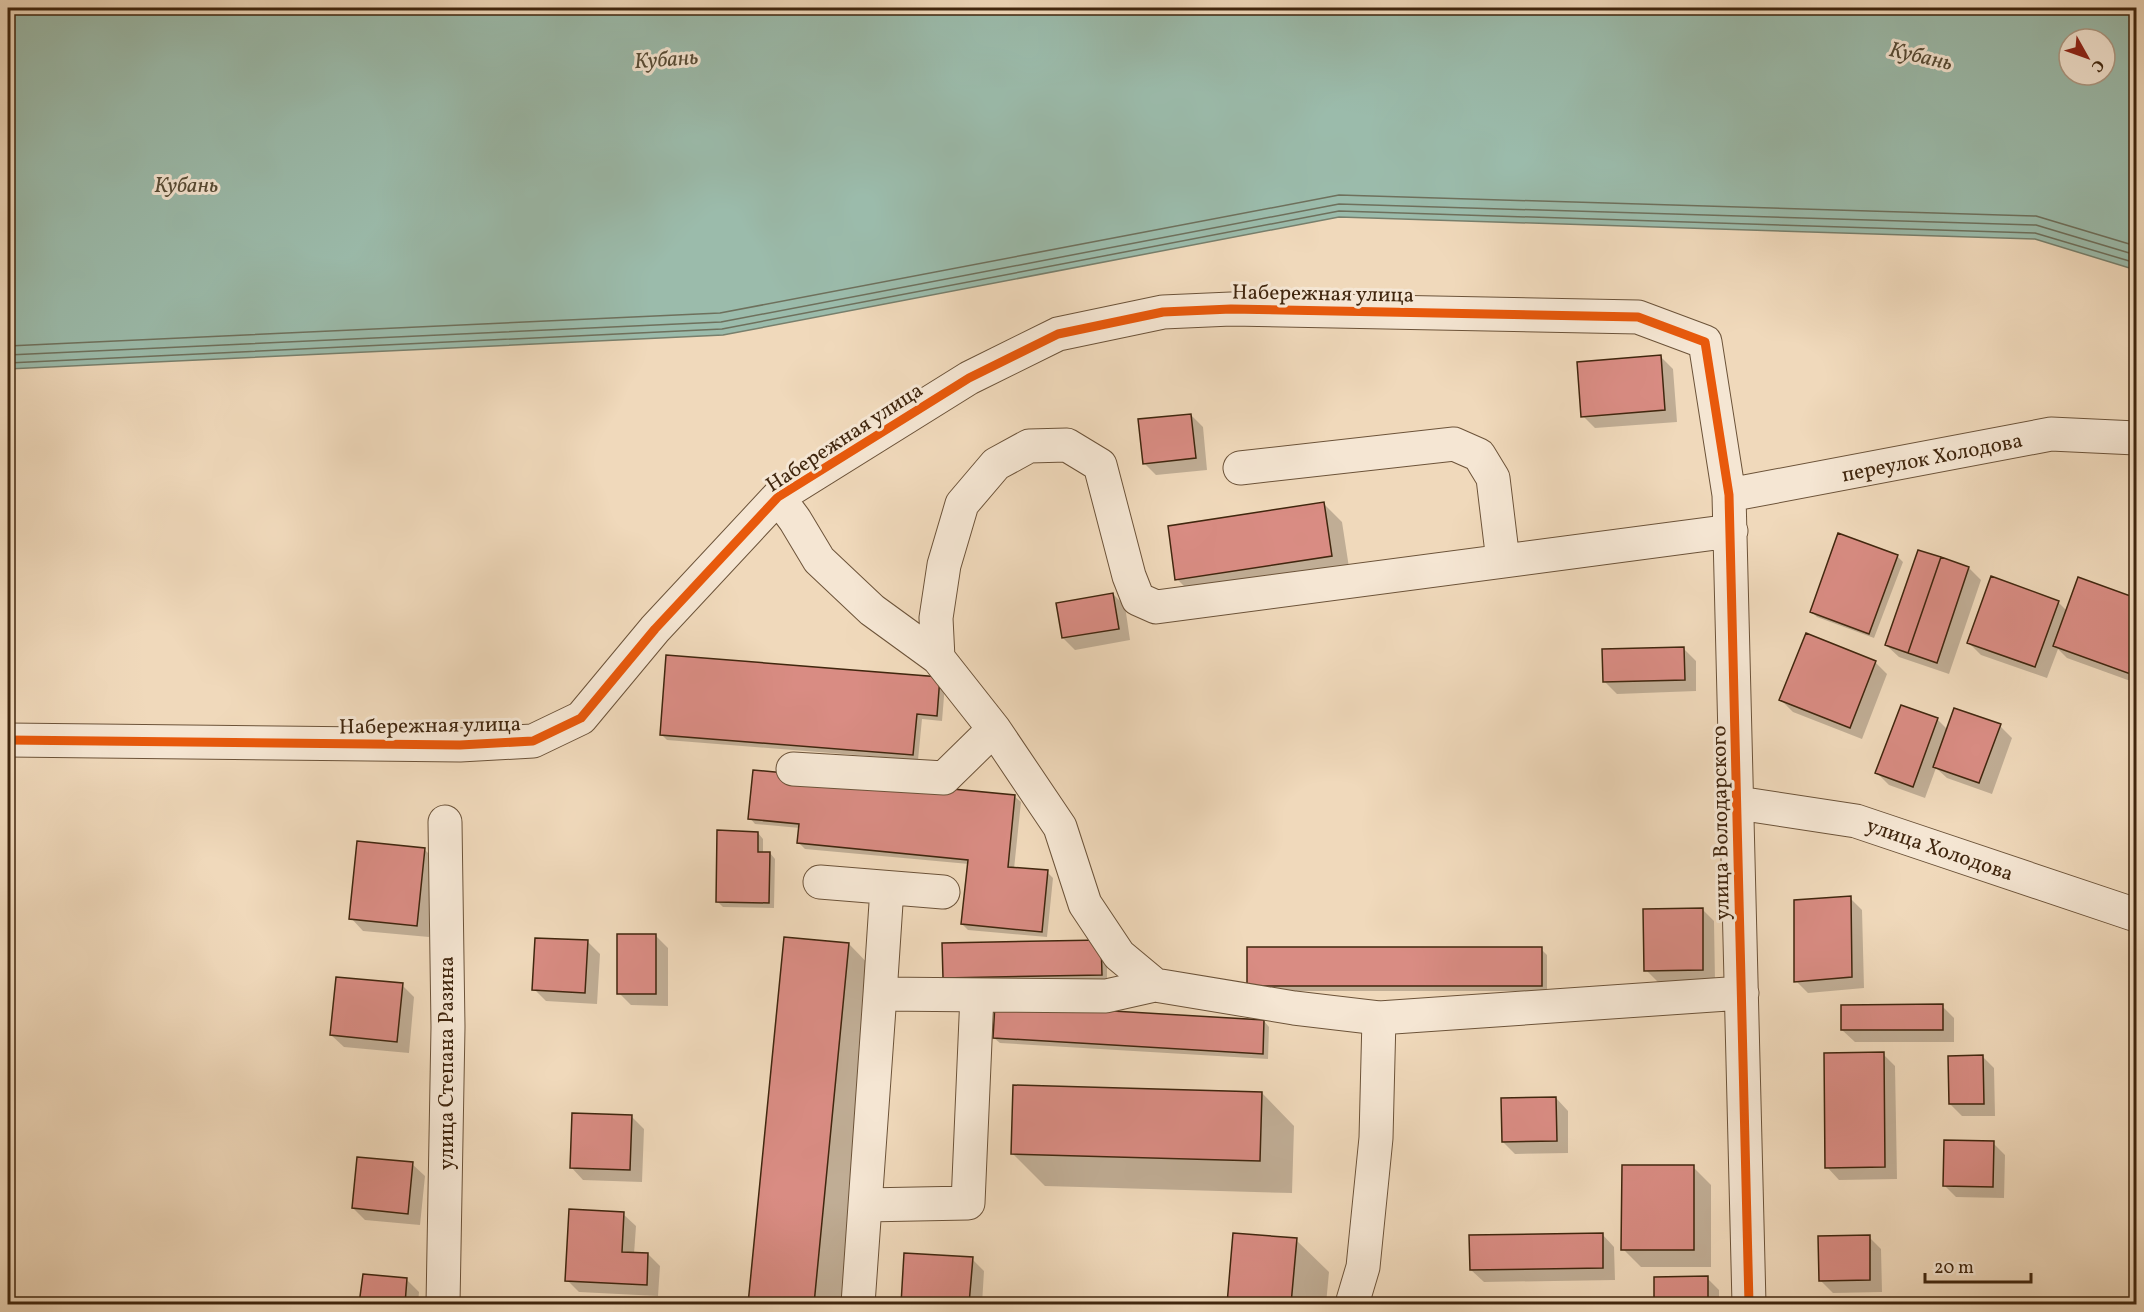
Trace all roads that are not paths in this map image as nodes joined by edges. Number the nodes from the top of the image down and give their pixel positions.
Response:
1 (1705, 342) joint
2 (2136, 438) edge
3 (1240, 468) dead end
4 (1729, 495) junction
5 (778, 497) junction
6 (1731, 531) junction
7 (1503, 561) junction
8 (938, 658) junction
9 (994, 729) junction
10 (8, 740) edge
11 (794, 769) dead end
12 (1738, 803) junction
13 (445, 822) dead end
14 (820, 882) dead end
15 (887, 888) junction
16 (943, 892) dead end
17 (2136, 915) edge
18 (1155, 985) junction
19 (1742, 993) junction
20 (880, 994) junction
21 (977, 995) junction
22 (1379, 1018) junction
23 (865, 1205) junction
24 (443, 1305) edge
25 (858, 1305) edge
26 (1352, 1305) edge
27 (1749, 1305) edge

1 - 4 street, улица Володарского
1 - 5 street, Набережная улица
2 - 4 street, переулок Холодова
3 - 7 street
4 - 6 street, улица Володарского
5 - 8 street
5 - 10 street, Набережная улица
6 - 7 street
6 - 12 street, улица Володарского
7 - 8 street
8 - 9 street
9 - 11 street
9 - 18 street
12 - 17 street, улица Холодова
12 - 19 street, улица Володарского
13 - 24 street, улица Степана Разина
14 - 15 street
15 - 16 street
15 - 20 street
18 - 21 street
18 - 22 street
19 - 22 street
19 - 27 street, улица Володарского
20 - 21 street
20 - 23 street
21 - 23 street
22 - 26 street
23 - 25 street

